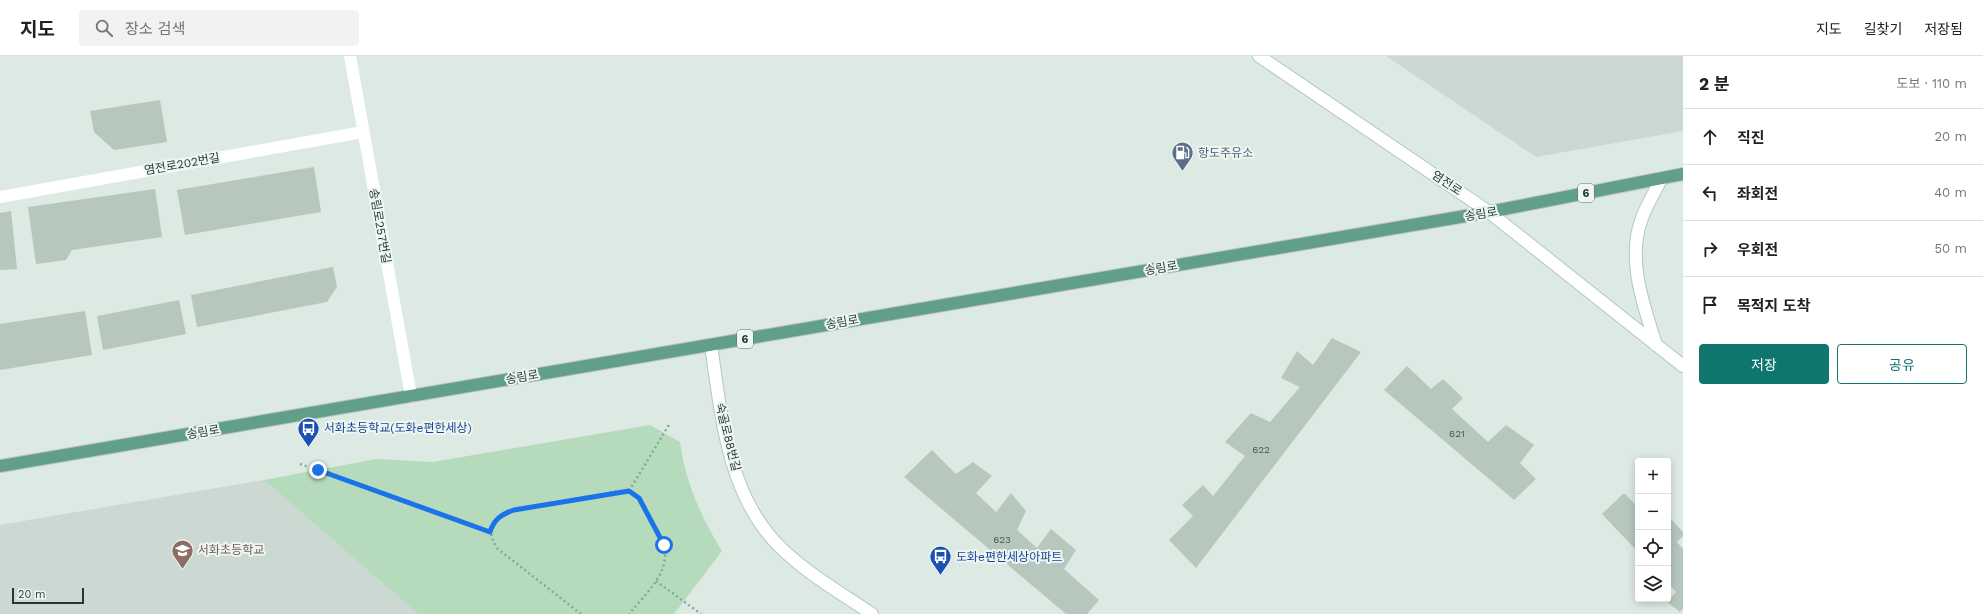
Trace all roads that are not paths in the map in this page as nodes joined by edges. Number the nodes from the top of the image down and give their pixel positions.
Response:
1 (350, 56) edge
2 (1259, 56) edge
3 (363, 132) junction
4 (1683, 174) edge
5 (1661, 178) junction
6 (0, 197) edge
7 (1489, 212) junction
8 (711, 345) junction
9 (1656, 345) junction
10 (1683, 366) edge
11 (411, 396) junction
12 (0, 466) edge
13 (872, 614) edge

1 - 3 street, 송림로257번길
2 - 7 street, 염전로
3 - 6 street, 염전로202번길
3 - 11 street, 송림로257번길
4 - 5 main road, 송림로 / 6
5 - 7 main road, 송림로 / 6
5 - 9 street
7 - 8 main road, 송림로 / 6
7 - 9 street, 염전로
8 - 11 main road, 송림로 / 6
8 - 13 street, 숙골로88번길
9 - 10 street, 염전로
11 - 12 main road, 송림로 / 6

